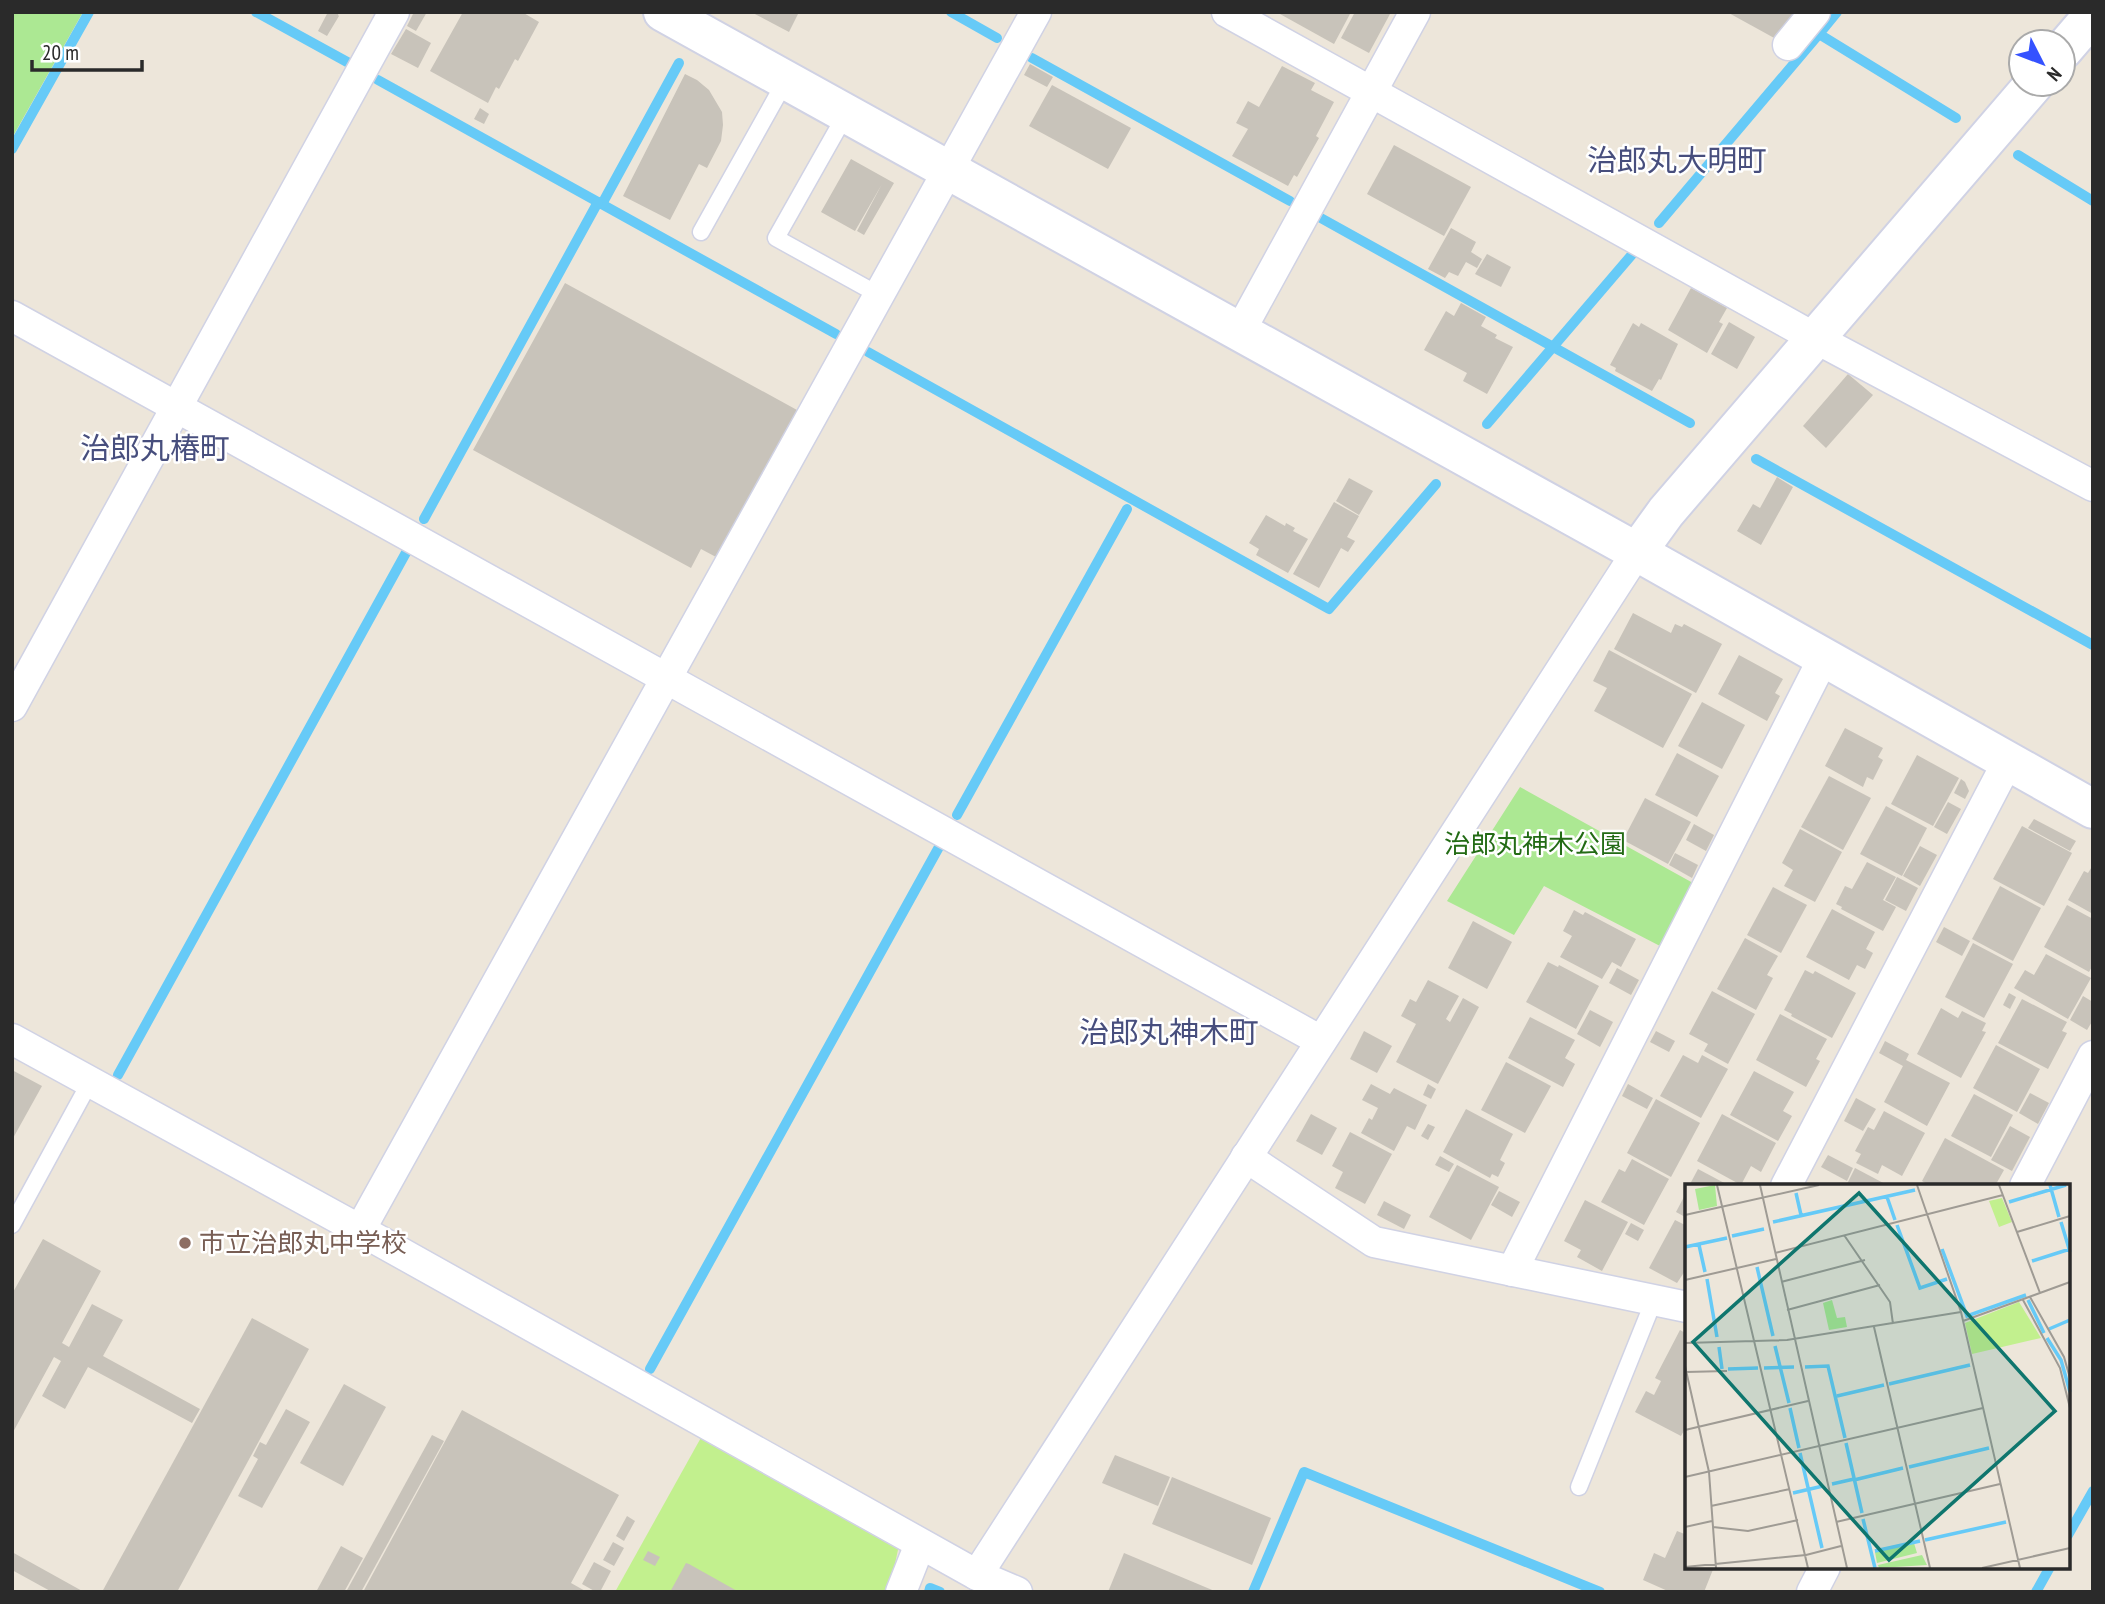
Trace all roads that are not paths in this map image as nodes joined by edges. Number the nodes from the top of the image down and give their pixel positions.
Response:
1 (394, 12) edge
2 (663, 12) edge
3 (1036, 12) edge
4 (1227, 12) edge
5 (1415, 12) edge
6 (1815, 12) edge
7 (2093, 15) edge
8 (2077, 34) edge
9 (1788, 44) dead end
10 (786, 80) junction
11 (1371, 92) junction
12 (2022, 98) edge
13 (846, 114) junction
14 (948, 170) junction
15 (701, 232) dead end
16 (879, 295) junction
17 (12, 316) edge
18 (1239, 333) junction
19 (1815, 338) junction
20 (177, 407) junction
21 (2093, 486) edge
22 (1637, 552) junction
23 (1824, 657) junction
24 (667, 678) junction
25 (12, 706) edge
26 (2008, 761) junction
27 (2093, 809) edge
28 (12, 1039) edge
29 (1321, 1041) junction
30 (2093, 1056) edge
31 (90, 1082) junction
32 (1246, 1157) junction
33 (1787, 1184) edge
34 (2026, 1184) edge
35 (12, 1225) edge
36 (360, 1230) junction
37 (1512, 1271) junction
38 (1654, 1300) junction
39 (1685, 1307) edge
40 (1579, 1487) dead end
41 (920, 1544) junction
42 (1824, 1569) edge
43 (977, 1575) junction
44 (901, 1592) edge
45 (1017, 1592) edge
46 (1812, 1592) edge

1 - 20 street
2 - 10 street
3 - 14 street
4 - 11 street
5 - 11 street
6 - 9 street
7 - 8 street
10 - 13 street
10 - 15 lane
11 - 18 street
11 - 19 street
12 - 19 street
13 - 14 street
13 - 16 lane
14 - 16 street
14 - 18 street
16 - 24 street
17 - 20 street
18 - 22 street
19 - 21 street
19 - 22 street
20 - 24 street
20 - 25 street
22 - 23 street
22 - 29 street
23 - 26 street
23 - 37 street
24 - 29 street
24 - 36 street
26 - 27 street
26 - 33 street
28 - 31 street
29 - 32 street
30 - 34 street
31 - 35 lane
31 - 36 street
32 - 37 street
32 - 43 street
36 - 41 street
37 - 38 street
38 - 39 street
38 - 40 lane
41 - 43 street
41 - 44 street
42 - 46 street
43 - 45 street

